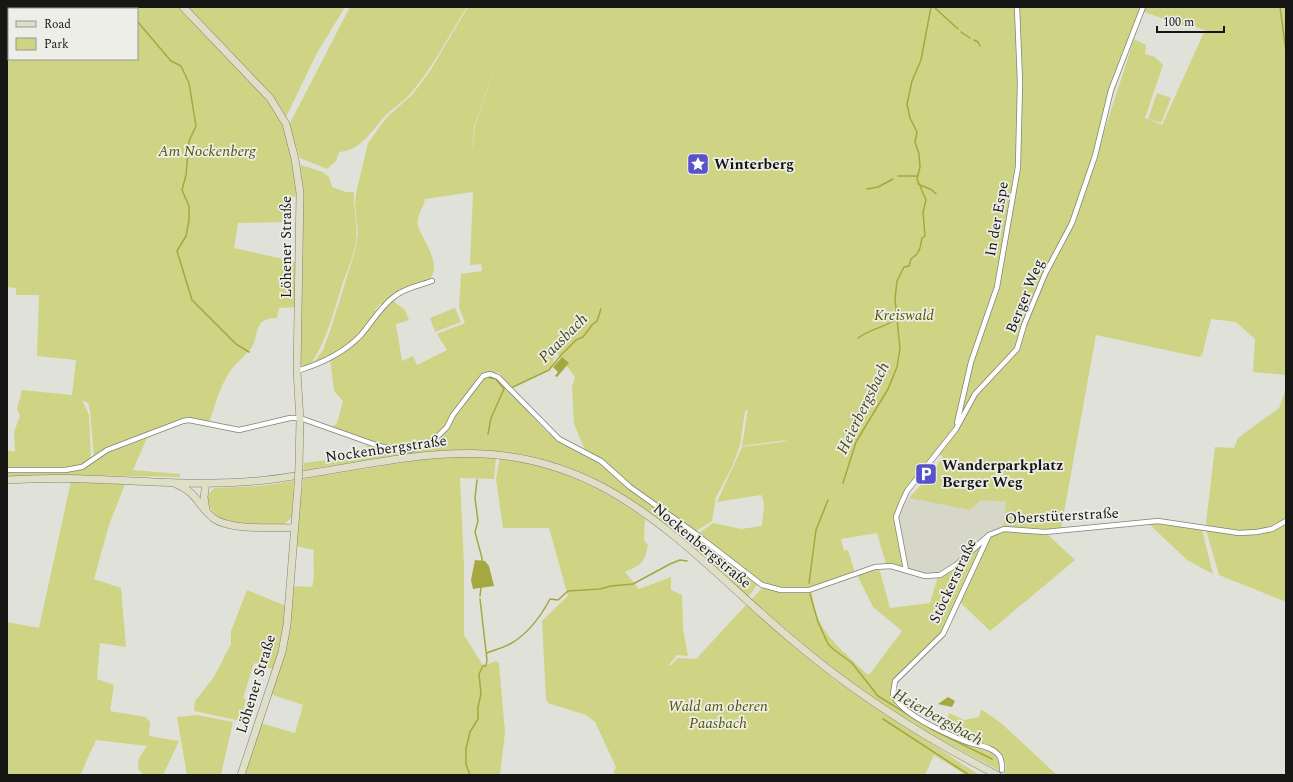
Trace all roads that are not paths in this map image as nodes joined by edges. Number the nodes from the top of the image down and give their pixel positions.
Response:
1 (183, 7) edge
2 (1017, 7) edge
3 (1144, 7) edge
4 (432, 281) dead end
5 (297, 371) junction
6 (300, 418) junction
7 (956, 429) junction
8 (7, 470) edge
9 (7, 480) edge
10 (172, 482) junction
11 (202, 483) junction
12 (198, 498) junction
13 (206, 510) junction
14 (1286, 521) edge
15 (295, 528) junction
16 (989, 535) junction
17 (906, 570) junction
18 (809, 590) joint
19 (975, 763) junction
20 (1002, 770) dead end
21 (241, 775) edge
22 (982, 775) edge
23 (994, 775) edge

1 - 5 main road, Löhener Straße
2 - 7 street, In der Espe
3 - 7 street, Berger Weg
4 - 5 street
5 - 6 main road, Löhener Straße
6 - 8 street, Nockenbergstraße
6 - 15 main road, Löhener Straße, bridge
6 - 18 street, Nockenbergstraße
7 - 17 street, Berger Weg
9 - 10 main road, Nockenbergstraße
10 - 11 main road, Nockenbergstraße
10 - 12 main road
11 - 12 main road
11 - 13 main road
11 - 19 main road, Nockenbergstraße
12 - 13 main road
13 - 15 main road
14 - 16 street, Oberstüterstraße
15 - 21 main road, Löhener Straße
16 - 17 street, Oberstüterstraße
16 - 20 street, Stöckerstraße
17 - 18 street, Oberstüterstraße
19 - 22 main road
19 - 23 main road, Nockenbergstraße

